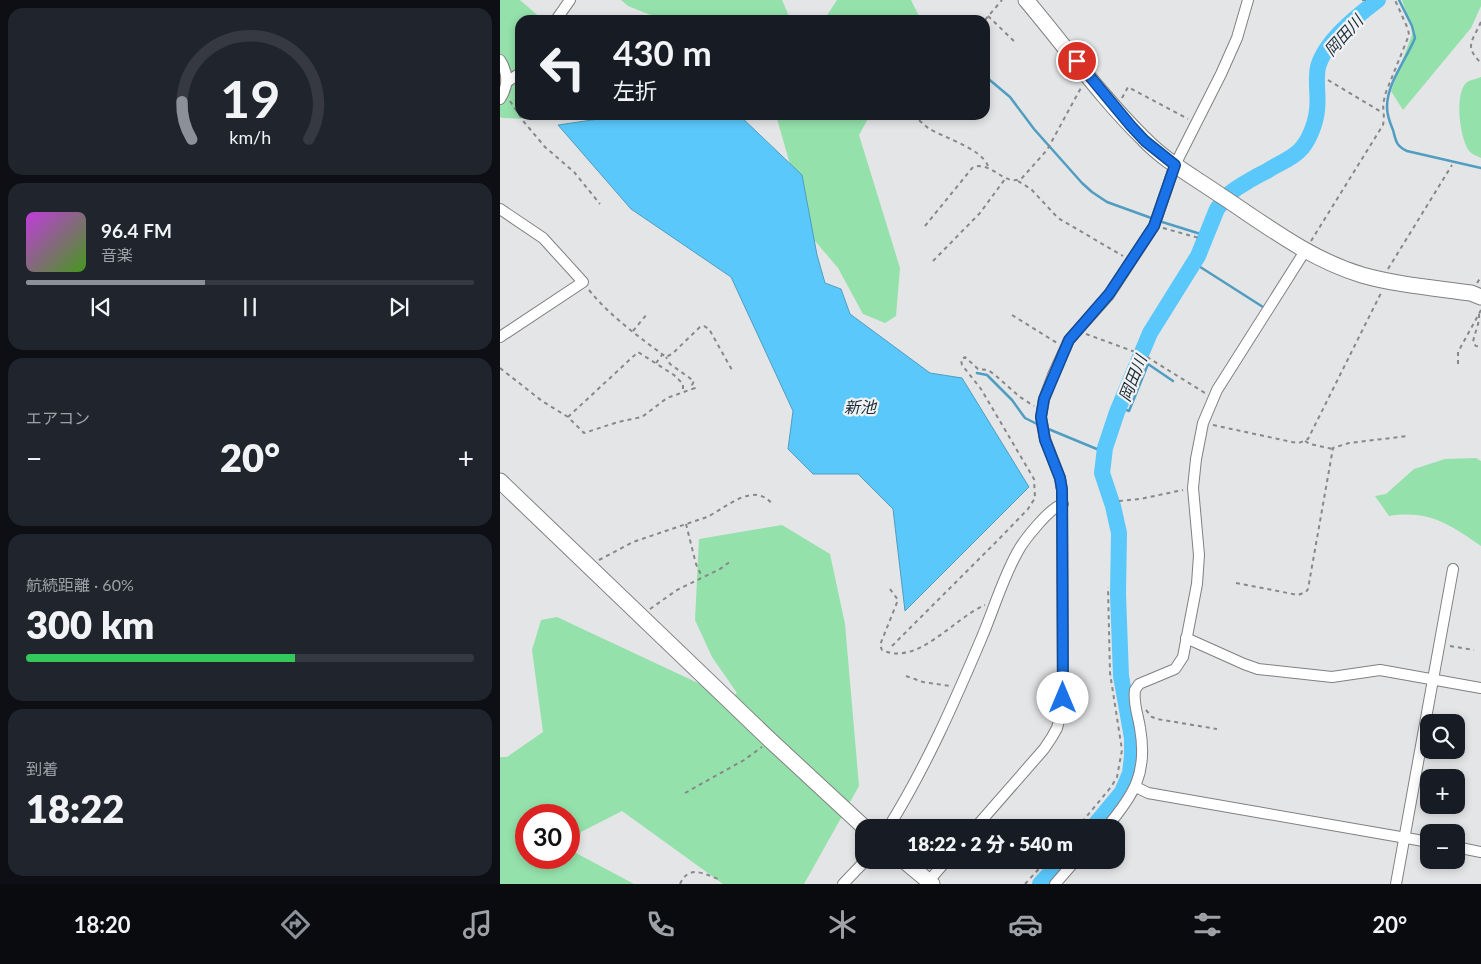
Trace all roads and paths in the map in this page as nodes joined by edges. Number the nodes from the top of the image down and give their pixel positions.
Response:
1 (570, 0) edge
2 (1002, 0) edge
3 (1026, 0) edge
4 (1248, 0) edge
5 (1362, 0) edge
6 (1368, 0) edge
7 (1395, 0) edge
8 (560, 15) edge
9 (989, 15) edge
10 (990, 18) edge
11 (1481, 22) edge
12 (1016, 43) dead end
13 (500, 60) edge
14 (1481, 63) edge
15 (515, 76) edge
16 (1089, 76) junction
17 (1328, 80) dead end
18 (507, 82) junction
19 (502, 97) edge
20 (1114, 107) junction
21 (515, 112) edge
22 (1383, 113) junction
23 (522, 120) edge
24 (919, 120) edge
25 (1196, 124) junction
26 (1175, 165) junction
27 (1452, 165) dead end
28 (988, 166) junction
29 (1006, 179) junction
30 (1018, 180) junction
31 (600, 204) dead end
32 (500, 209) edge
33 (925, 226) dead end
34 (1154, 226) junction
35 (1199, 238) dead end
36 (1305, 251) junction
37 (933, 261) dead end
38 (1132, 261) junction
39 (1384, 279) junction
40 (583, 282) junction
41 (1481, 297) edge
42 (1481, 309) edge
43 (1479, 313) junction
44 (647, 314) dead end
45 (1012, 315) dead end
46 (1078, 330) junction
47 (633, 331) junction
48 (500, 337) edge
49 (1481, 347) edge
50 (1065, 348) junction
51 (1135, 352) dead end
52 (662, 355) junction
53 (666, 357) junction
54 (1148, 357) dead end
55 (656, 363) junction
56 (1458, 364) dead end
57 (500, 368) edge
58 (732, 370) dead end
59 (683, 392) junction
60 (1213, 398) junction
61 (1042, 409) junction
62 (568, 417) junction
63 (1203, 423) junction
64 (1408, 436) dead end
65 (1304, 441) junction
66 (1333, 449) junction
67 (500, 481) edge
68 (1193, 488) junction
69 (1119, 501) dead end
70 (1062, 504) junction
71 (774, 506) dead end
72 (686, 524) junction
73 (731, 561) dead end
74 (588, 566) junction
75 (1453, 568) dead end
76 (702, 577) junction
77 (1236, 583) dead end
78 (1108, 587) dead end
79 (890, 589) dead end
80 (994, 608) junction
81 (641, 616) junction
82 (1186, 638) junction
83 (1438, 644) junction
84 (892, 646) dead end
85 (1474, 650) dead end
86 (906, 676) dead end
87 (1431, 680) junction
88 (1481, 688) edge
89 (960, 689) junction
90 (1134, 696) junction
91 (1217, 729) dead end
92 (770, 740) junction
93 (1136, 788) junction
94 (685, 793) dead end
95 (855, 819) edge
96 (893, 819) edge
97 (983, 819) edge
98 (1084, 819) edge
99 (1113, 819) edge
100 (1404, 838) junction
101 (1420, 841) edge
102 (1465, 849) edge
103 (1481, 852) edge
104 (857, 869) edge
105 (913, 869) edge
106 (940, 869) edge
107 (1039, 869) edge
108 (1068, 869) edge
109 (718, 879) dead end
110 (929, 883) edge
111 (680, 884) edge
112 (843, 884) edge
113 (1025, 884) edge
114 (1055, 884) edge
115 (1396, 884) edge

1 - 8 street
2 - 9 path
3 - 16 street
4 - 25 street
5 - 6 path
7 - 22 path
10 - 12 path
11 - 14 path
13 - 18 street
15 - 18 street
16 - 20 street
16 - 30 path
17 - 22 path
18 - 19 street
19 - 21 path
20 - 25 path
20 - 26 street
22 - 36 path
23 - 31 path
24 - 28 path
25 - 26 street
26 - 34 street
26 - 36 street
27 - 39 path
28 - 29 path
28 - 33 path
29 - 30 path
29 - 37 path
30 - 38 path
32 - 40 street
34 - 35 path
34 - 38 street
36 - 39 street
36 - 60 street
38 - 46 street
39 - 41 street
39 - 65 path
40 - 47 path
40 - 48 street
42 - 43 path
43 - 49 path
43 - 56 path
44 - 47 path
45 - 50 path
46 - 50 street
46 - 51 path
47 - 52 path
50 - 61 street
52 - 53 path
52 - 55 path
53 - 58 path
53 - 59 path
54 - 60 path
55 - 59 path
55 - 62 path
57 - 62 path
59 - 62 path
60 - 63 street
61 - 70 street
61 - 84 path
63 - 65 path
63 - 68 street
64 - 66 path
65 - 66 path
66 - 77 path
67 - 74 street
68 - 69 path
68 - 82 street
70 - 80 street
70 - 97 street
71 - 72 path
72 - 74 path
72 - 76 path
73 - 76 path
74 - 81 street
75 - 83 street
76 - 81 path
78 - 98 path
79 - 80 path
80 - 89 street
81 - 92 street
82 - 87 street
82 - 90 street
83 - 85 path
83 - 87 street
86 - 89 path
87 - 88 street
87 - 100 street
89 - 96 street
90 - 91 path
90 - 93 street
92 - 94 path
92 - 95 street
93 - 99 street
93 - 100 street
100 - 101 street
100 - 115 street
102 - 103 street
104 - 112 street
105 - 110 street
106 - 110 street
107 - 113 path
108 - 114 street
109 - 111 path

